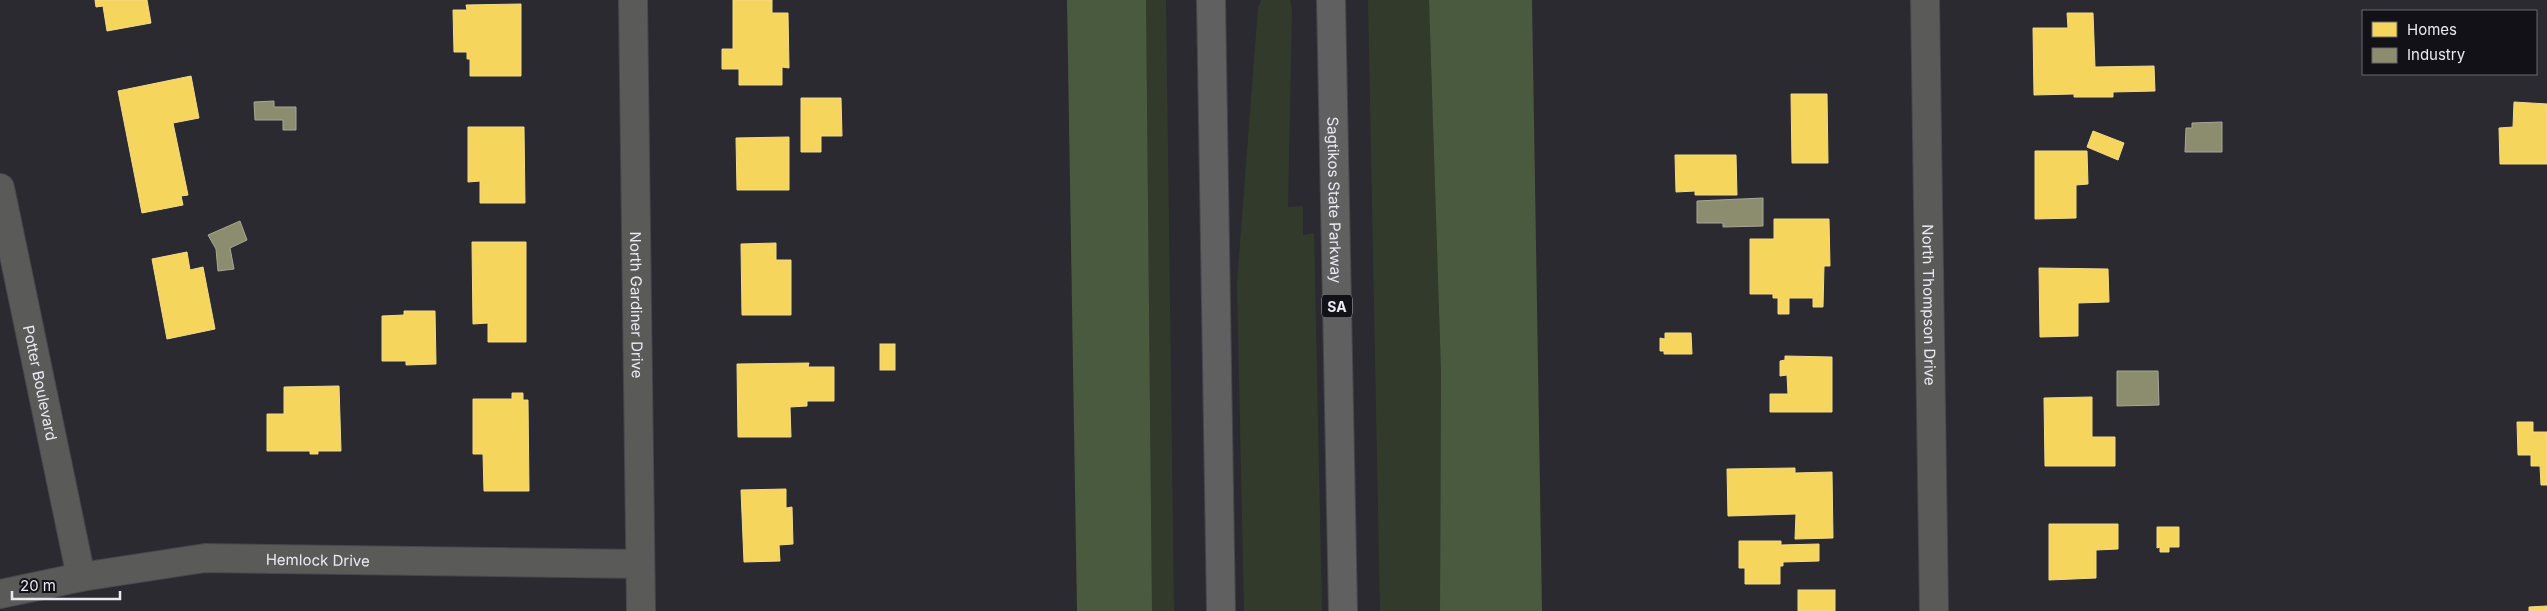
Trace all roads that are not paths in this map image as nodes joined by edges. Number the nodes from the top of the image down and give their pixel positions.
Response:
1 (633, 0) edge
2 (1211, 0) edge
3 (1331, 0) edge
4 (1925, 0) edge
5 (0, 188) edge
6 (640, 564) junction
7 (81, 577) junction
8 (0, 594) edge
9 (641, 611) edge
10 (1222, 611) edge
11 (1343, 611) edge
12 (1934, 611) edge

1 - 6 street, North Gardiner Drive
2 - 10 highway
3 - 11 highway, Sagtikos State Parkway / SA
4 - 12 street, North Thompson Drive
5 - 7 street, Potter Boulevard
6 - 7 street, Hemlock Drive
6 - 9 street, North Gardiner Drive
7 - 8 street, Hemlock Drive

